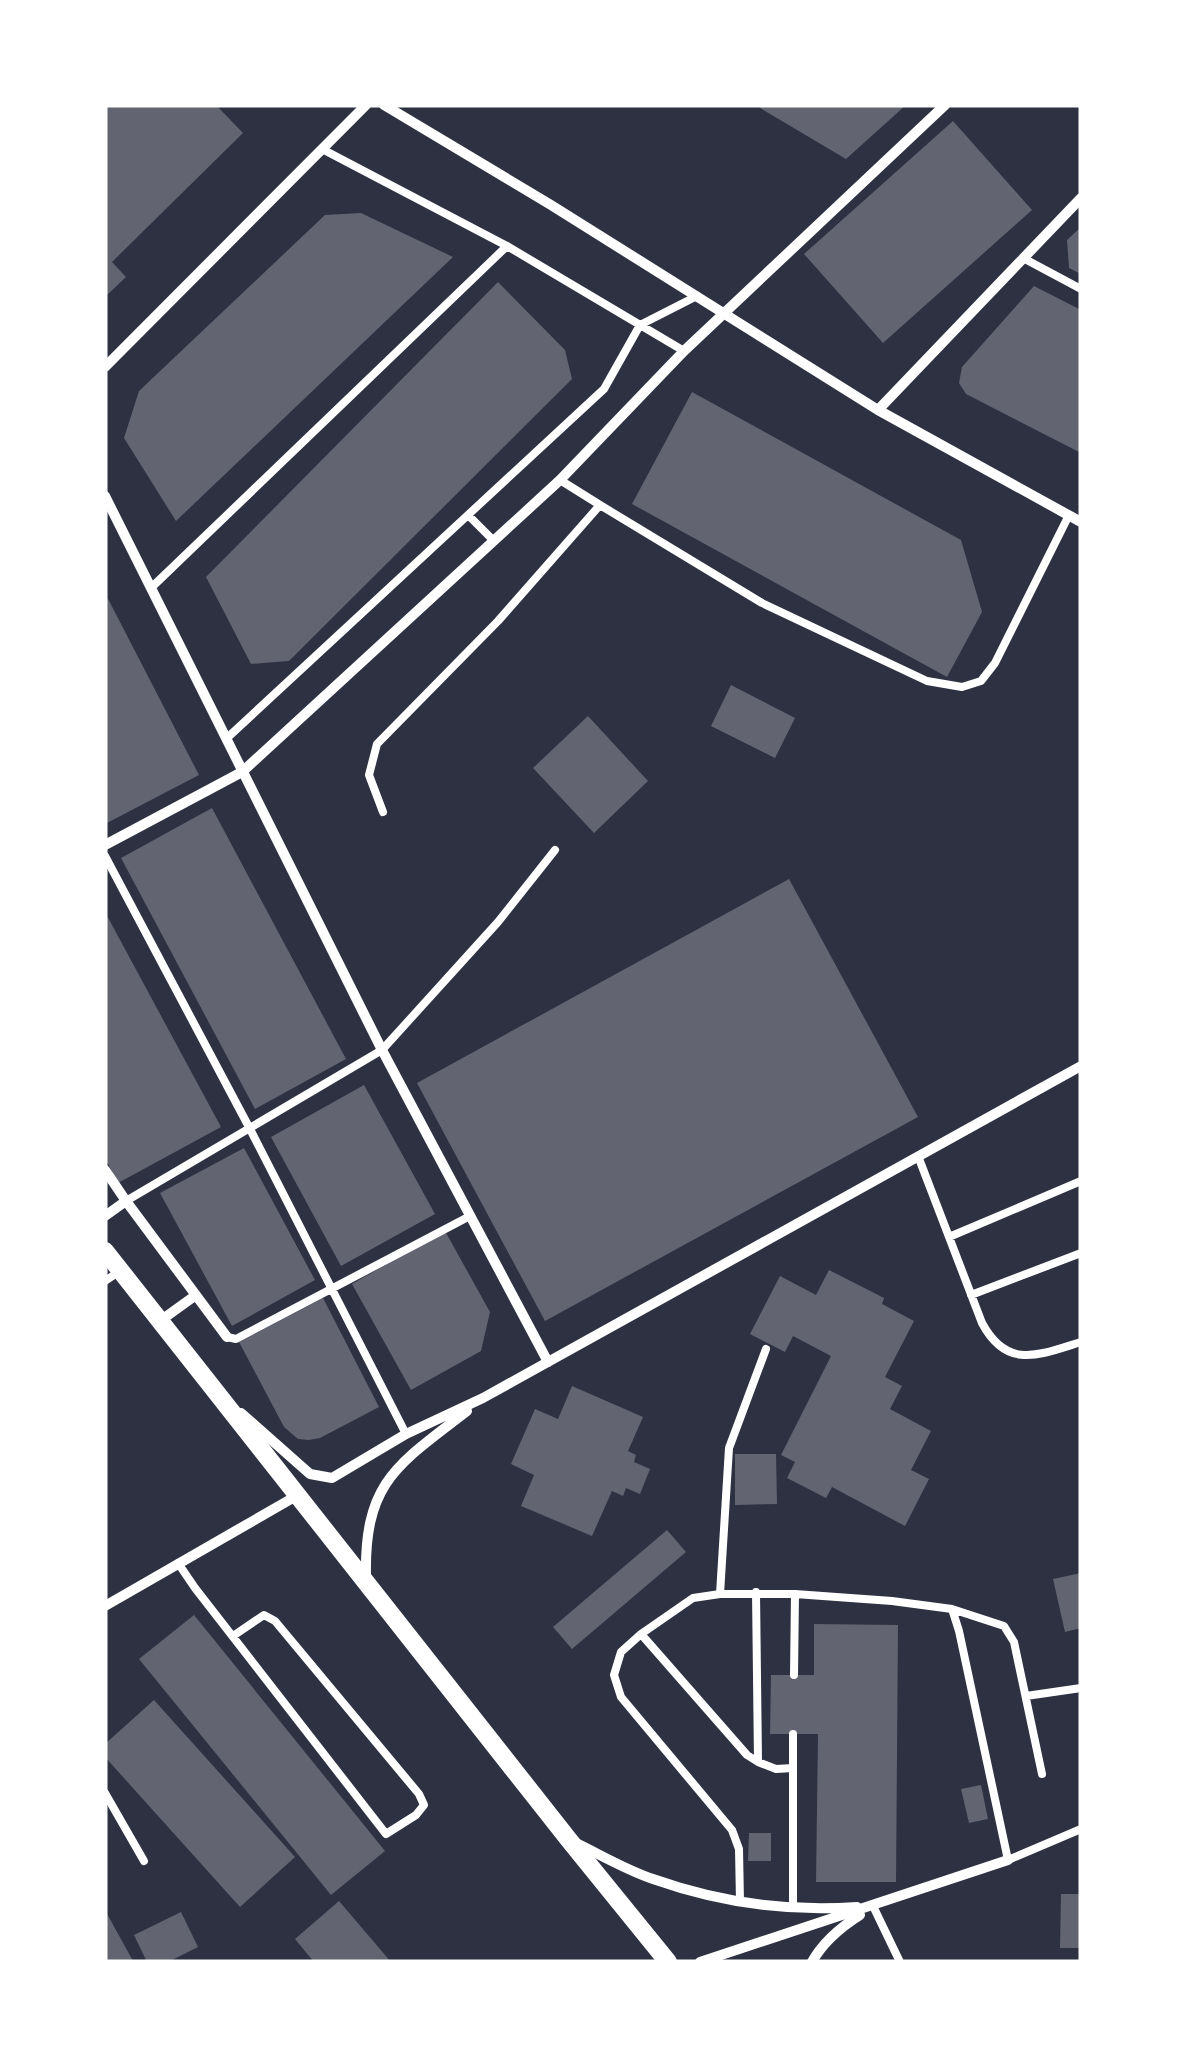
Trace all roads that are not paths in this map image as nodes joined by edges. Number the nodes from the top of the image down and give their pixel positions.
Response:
1 (366, 105) edge
2 (384, 105) edge
3 (945, 105) edge
4 (322, 149) junction
5 (1081, 198) edge
6 (507, 246) junction
7 (1022, 257) junction
8 (1081, 289) edge
9 (696, 296) junction
10 (723, 313) junction
11 (640, 325) junction
12 (684, 351) junction
13 (105, 367) edge
14 (878, 410) junction
15 (560, 480) junction
16 (105, 496) edge
17 (600, 505) junction
18 (468, 515) junction
19 (1069, 516) junction
20 (1081, 522) edge
21 (494, 541) junction
22 (152, 587) junction
23 (226, 739) junction
24 (242, 772) junction
25 (383, 812) dead end
26 (105, 846) edge
27 (555, 850) dead end
28 (105, 856) edge
29 (382, 1050) junction
30 (1080, 1066) edge
31 (250, 1130) junction
32 (918, 1156) junction
33 (105, 1170) edge
34 (1081, 1181) edge
35 (126, 1201) junction
36 (105, 1216) edge
37 (470, 1216) junction
38 (949, 1237) junction
39 (105, 1251) edge
40 (1081, 1253) edge
41 (112, 1276) edge
42 (332, 1289) junction
43 (196, 1295) junction
44 (971, 1295) junction
45 (160, 1321) junction
46 (228, 1337) joint
47 (1081, 1342) edge
48 (766, 1349) dead end
49 (548, 1362) junction
50 (211, 1386) junction
51 (484, 1398) junction
52 (406, 1434) junction
53 (298, 1494) junction
54 (178, 1562) junction
55 (366, 1583) junction
56 (756, 1592) junction
57 (720, 1594) junction
58 (795, 1594) junction
59 (105, 1606) edge
60 (952, 1609) junction
61 (641, 1634) junction
62 (233, 1636) junction
63 (794, 1675) dead end
64 (1081, 1688) edge
65 (1026, 1696) junction
66 (793, 1734) dead end
67 (758, 1762) junction
68 (793, 1768) junction
69 (1042, 1774) dead end
70 (105, 1793) edge
71 (1081, 1829) edge
72 (568, 1840) junction
73 (1008, 1860) junction
74 (144, 1861) dead end
75 (740, 1902) junction
76 (874, 1906) junction
77 (792, 1908) junction
78 (668, 1962) edge
79 (700, 1962) edge
80 (812, 1962) edge
81 (900, 1962) edge

1 - 4 street
2 - 9 street
3 - 10 street
4 - 6 lane
4 - 13 street
5 - 7 street
6 - 11 lane
6 - 22 lane
7 - 8 lane
7 - 14 street
9 - 10 street
9 - 11 lane
10 - 12 street
10 - 14 street
11 - 12 lane
11 - 18 lane
12 - 15 street
14 - 19 street
15 - 17 lane
15 - 21 street
16 - 22 street
17 - 19 lane
17 - 25 lane
18 - 21 lane
18 - 23 lane
19 - 20 street
21 - 24 street
22 - 23 street
23 - 24 street
24 - 26 street
24 - 29 street
27 - 29 lane
28 - 31 lane
29 - 31 lane
29 - 37 street
30 - 32 street
31 - 35 lane
31 - 42 lane
32 - 38 lane
32 - 49 street
33 - 35 street
34 - 38 lane
35 - 36 street
35 - 43 street
37 - 42 lane
37 - 49 street
38 - 44 lane
39 - 41 street
40 - 44 lane
41 - 45 street
42 - 46 lane
42 - 52 lane
43 - 45 street
43 - 46 street
44 - 47 lane
45 - 50 street
48 - 57 lane
49 - 51 street
50 - 52 street
50 - 53 street
51 - 52 street
51 - 55 street
53 - 54 street
53 - 55 street
54 - 59 street
54 - 62 lane
55 - 72 street
56 - 57 lane
56 - 58 lane
56 - 67 lane
57 - 61 lane
58 - 60 lane
58 - 63 lane
60 - 65 lane
60 - 73 lane
61 - 67 lane
61 - 75 lane
62 - 62 lane
64 - 65 lane
65 - 69 lane
66 - 68 lane
67 - 68 lane
68 - 77 lane
70 - 74 lane
71 - 73 lane
72 - 75 street
72 - 78 street
73 - 76 street
75 - 77 street
76 - 77 street
76 - 79 street
76 - 80 street
76 - 81 lane

